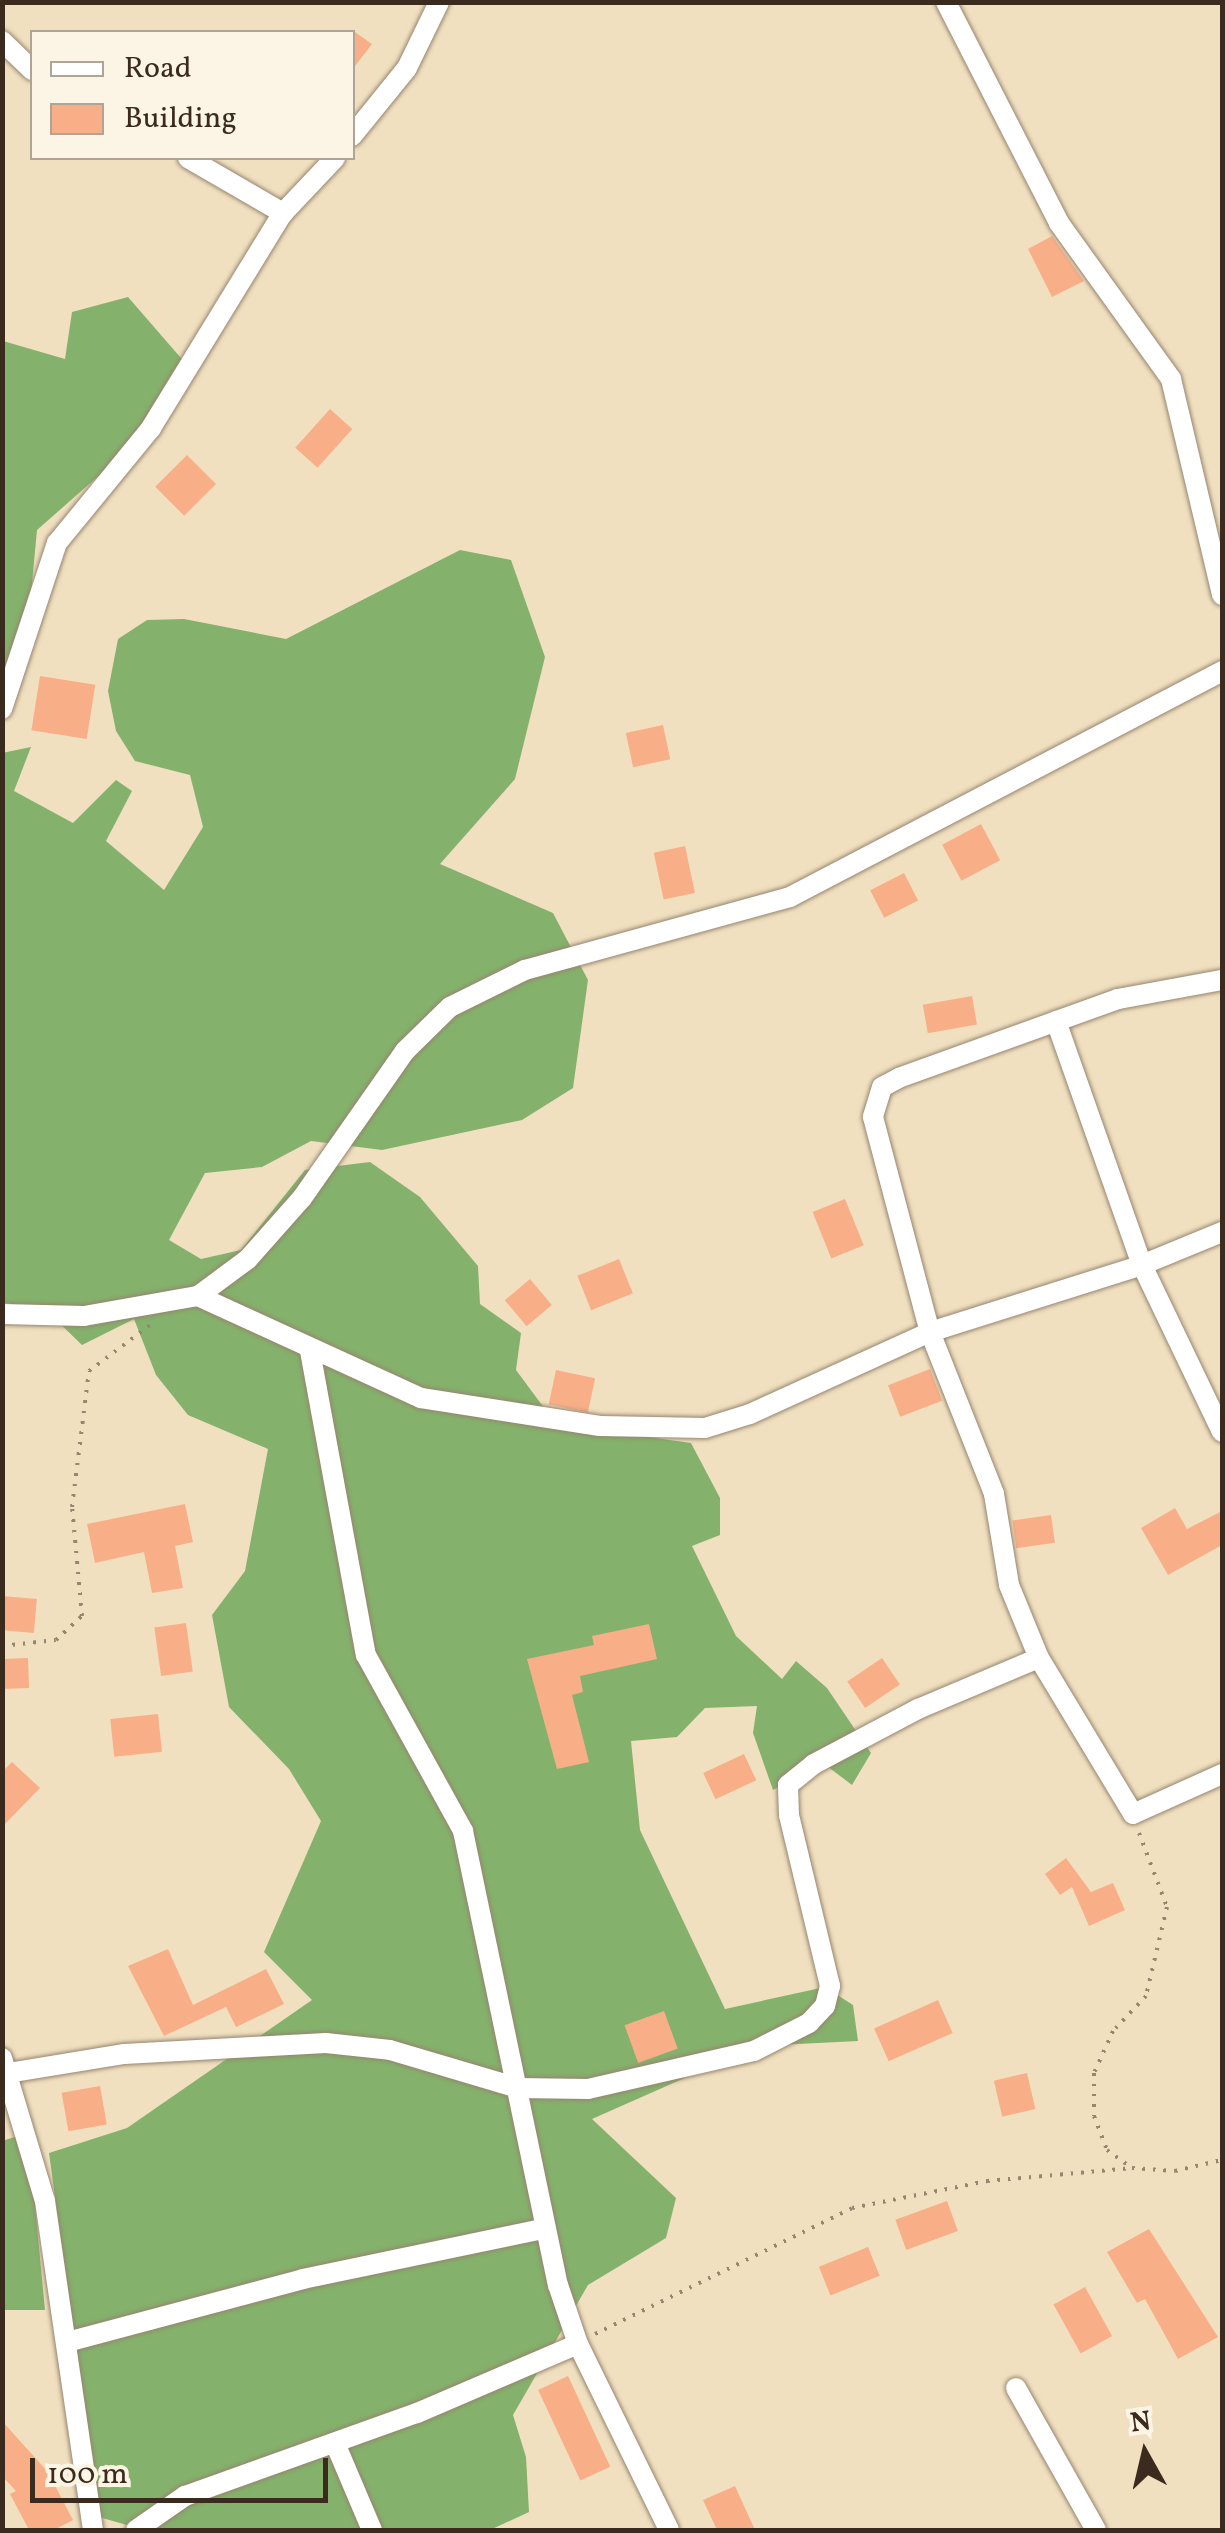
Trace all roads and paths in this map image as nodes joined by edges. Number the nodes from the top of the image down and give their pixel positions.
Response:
1 (439, 2) edge
2 (946, 2) edge
3 (2, 42) edge
4 (30, 68) edge
5 (355, 132) edge
6 (191, 160) edge
7 (333, 160) edge
8 (283, 213) junction
9 (1215, 540) edge
10 (1222, 595) edge
11 (1222, 671) edge
12 (2, 708) edge
13 (1222, 980) edge
14 (1056, 1021) junction
15 (1222, 1232) edge
16 (1142, 1265) junction
17 (198, 1296) junction
18 (2, 1314) edge
19 (158, 1320) dead end
20 (930, 1332) junction
21 (310, 1351) junction
22 (1222, 1432) edge
23 (2, 1646) edge
24 (1039, 1658) junction
25 (1222, 1774) edge
26 (1132, 1814) junction
27 (5, 2065) edge
28 (518, 2088) junction
29 (1222, 2160) edge
30 (1132, 2168) junction
31 (543, 2229) junction
32 (67, 2342) junction
33 (578, 2344) junction
34 (1016, 2388) dead end
35 (334, 2443) junction
36 (93, 2530) edge
37 (136, 2530) edge
38 (372, 2530) edge
39 (669, 2530) edge
40 (1096, 2530) edge

1 - 5 street
2 - 9 street
3 - 4 street
6 - 8 street
7 - 8 street
8 - 12 street
9 - 10 street
11 - 17 street
13 - 14 street
14 - 16 street
14 - 20 street
15 - 16 street
16 - 20 street
16 - 22 street
17 - 18 street
17 - 21 street
19 - 23 path
20 - 21 street
20 - 24 street
21 - 28 street
24 - 26 street
24 - 28 street
25 - 26 street
26 - 30 path
27 - 28 street
27 - 32 street
28 - 31 street
29 - 30 path
30 - 33 path
31 - 32 street
31 - 33 street
32 - 36 street
33 - 35 street
33 - 39 street
34 - 40 street
35 - 37 street
35 - 38 street

